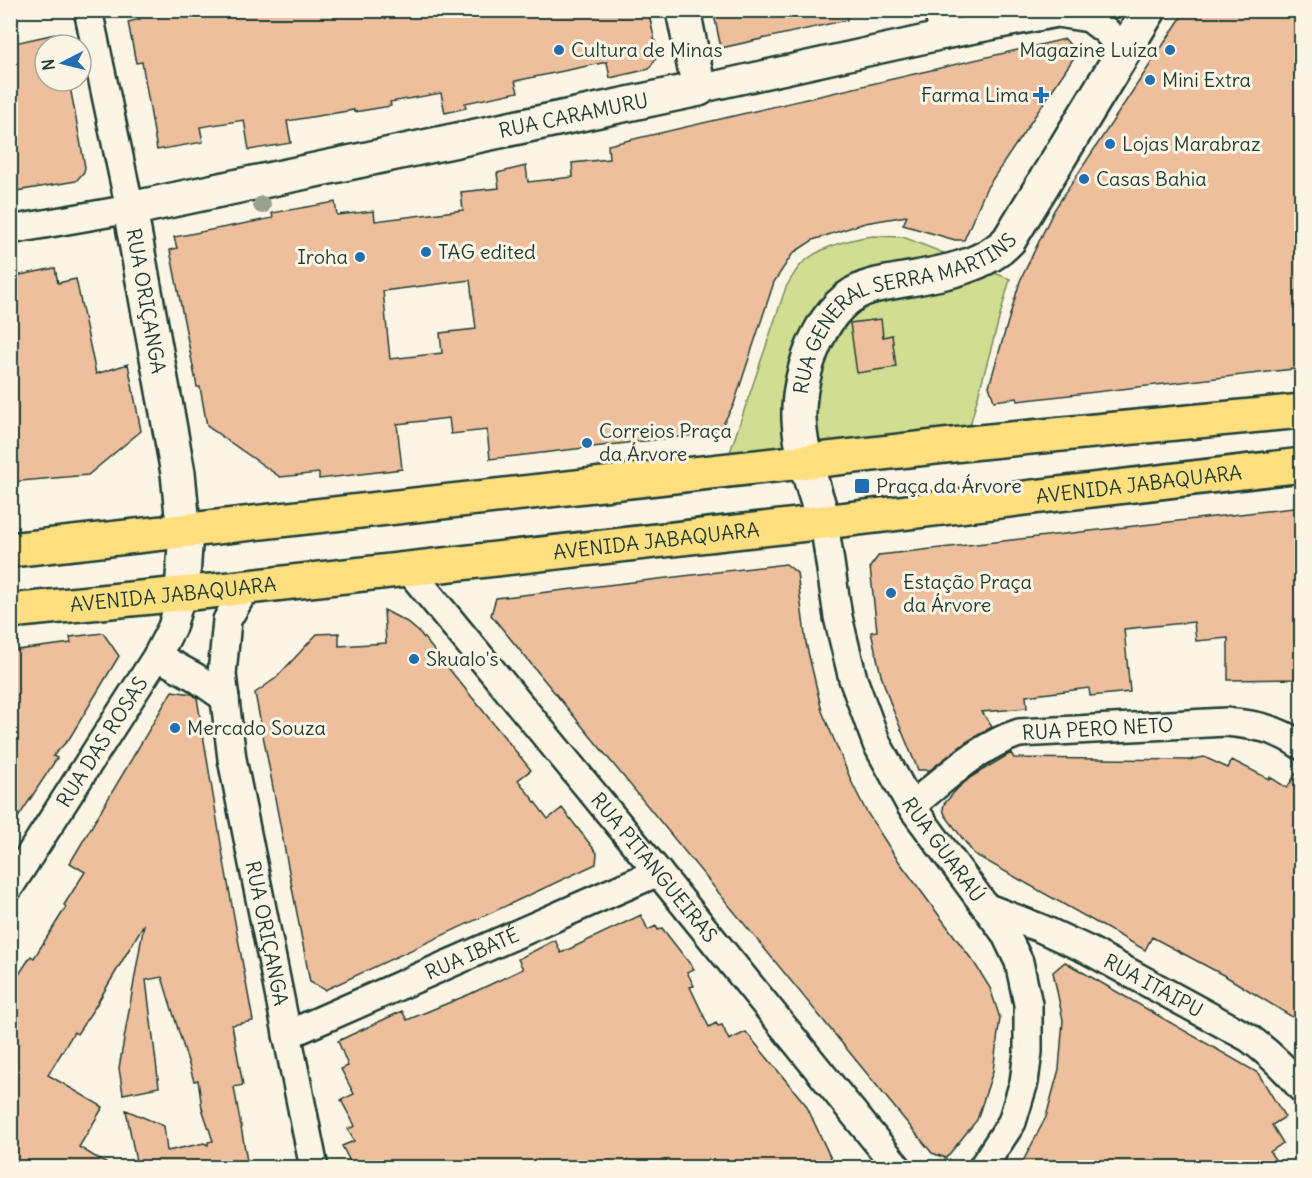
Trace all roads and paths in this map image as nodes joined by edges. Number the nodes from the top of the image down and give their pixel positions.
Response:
1 (88, 10) edge
2 (683, 10) edge
3 (1149, 10) edge
4 (941, 22) edge
5 (1124, 50) junction
6 (699, 89) junction
7 (129, 209) junction
8 (10, 230) edge
9 (1302, 411) edge
10 (806, 462) junction
11 (1302, 465) edge
12 (824, 522) junction
13 (184, 532) junction
14 (10, 550) edge
15 (408, 569) junction
16 (247, 586) junction
17 (182, 593) junction
18 (10, 611) edge
19 (157, 656) junction
20 (225, 698) junction
21 (1302, 746) edge
22 (911, 806) junction
23 (658, 872) junction
24 (10, 886) edge
25 (988, 908) junction
26 (287, 1035) junction
27 (1302, 1089) edge
28 (314, 1167) edge
29 (898, 1167) edge
30 (982, 1167) edge

1 - 7 street, RUA ORIÇANGA
2 - 6 street
3 - 5 street, RUA GENERAL SERRA MARTINS
4 - 5 street, RUA CARAMURU
4 - 6 street, RUA CARAMURU
5 - 10 street, RUA GENERAL SERRA MARTINS
6 - 7 street, RUA CARAMURU
7 - 8 street, RUA CARAMURU
7 - 13 street, RUA ORIÇANGA
9 - 10 main road
10 - 12 street, RUA GENERAL SERRA MARTINS
10 - 13 main road
11 - 12 main road, AVENIDA JABAQUARA
12 - 15 main road, AVENIDA JABAQUARA
12 - 22 street, RUA GUARAÚ
13 - 14 main road
13 - 17 street, RUA ORIÇANGA
15 - 16 main road, AVENIDA JABAQUARA
15 - 23 street, RUA PITANGUEIRAS
16 - 17 main road, AVENIDA JABAQUARA
16 - 20 street, RUA ORIÇANGA
17 - 18 main road, AVENIDA JABAQUARA
17 - 19 street, RUA DAS ROSAS
19 - 20 street
19 - 24 street, RUA DAS ROSAS
20 - 26 street, RUA ORIÇANGA
21 - 22 street, RUA PERO NETO
22 - 25 street, RUA GUARAÚ
23 - 26 street, RUA IBATÉ
23 - 29 street, RUA PITANGUEIRAS
25 - 27 street, RUA ITAIPU
25 - 30 street, RUA GUARAÚ
26 - 28 street, RUA ORIÇANGA

